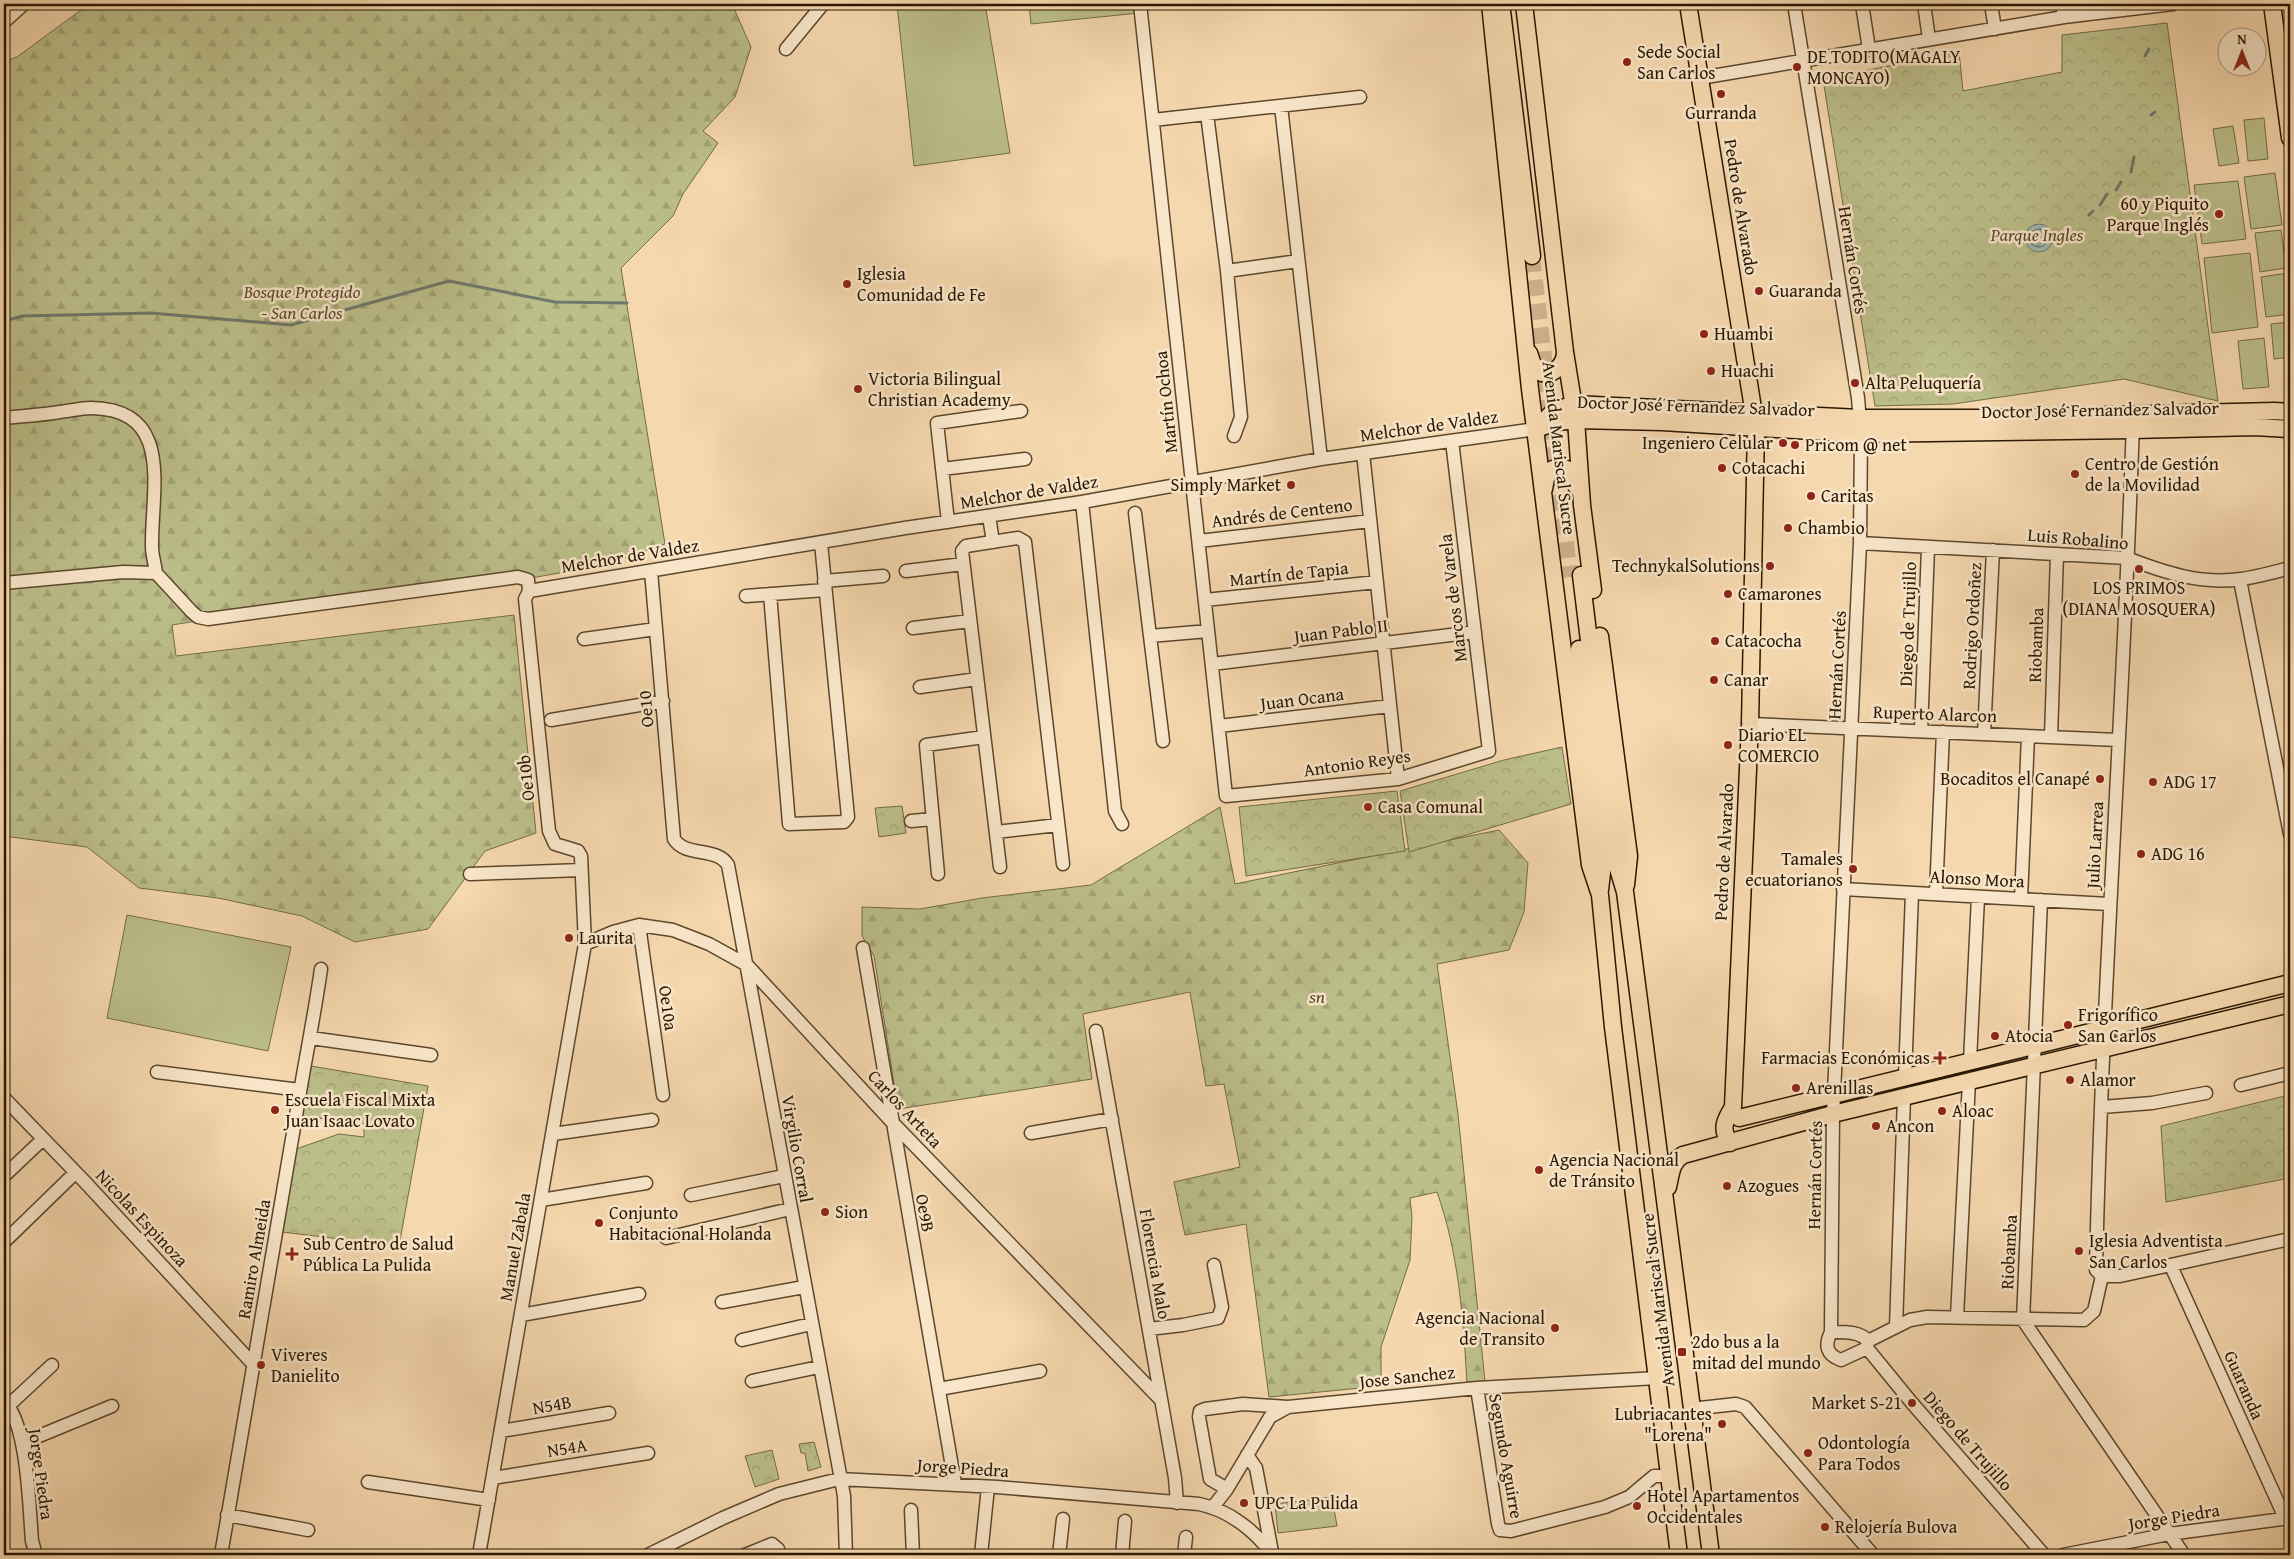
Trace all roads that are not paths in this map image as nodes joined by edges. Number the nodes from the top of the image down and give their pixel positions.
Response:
1 (24, 4) edge
2 (823, 4) edge
3 (1140, 4) edge
4 (1490, 4) edge
5 (1501, 4) edge
6 (1512, 4) edge
7 (1524, 4) edge
8 (1688, 4) edge
9 (1794, 4) edge
10 (1862, 4) edge
11 (1924, 4) edge
12 (1991, 4) edge
13 (2169, 4) edge
14 (2272, 4) edge
15 (2063, 10) edge
16 (4, 22) edge
17 (1995, 29) junction
18 (1929, 39) junction
19 (786, 49) dead end
20 (1869, 49) junction
21 (1804, 59) junction
22 (1700, 78) junction
23 (1360, 97) dead end
24 (2288, 99) edge
25 (1281, 106) junction
26 (1207, 114) junction
27 (1152, 120) junction
28 (2290, 138) edge
29 (1298, 262) junction
30 (1227, 271) junction
31 (1526, 341) junction
32 (1565, 352) junction
33 (1574, 404) junction
34 (1021, 411) dead end
35 (2290, 412) edge
36 (2133, 414) junction
37 (4, 418) edge
38 (1576, 420) junction
39 (1756, 420) junction
40 (1860, 426) junction
41 (1536, 429) junction
42 (2290, 429) edge
43 (2133, 430) junction
44 (1234, 436) dead end
45 (1452, 441) junction
46 (1363, 453) junction
47 (1025, 459) dead end
48 (1321, 459) junction
49 (942, 469) junction
50 (1192, 483) junction
51 (1544, 489) junction
52 (1082, 502) junction
53 (1582, 504) junction
54 (1135, 513) dead end
55 (989, 516) junction
56 (1370, 521) junction
57 (948, 522) junction
58 (1199, 541) junction
59 (993, 542) junction
60 (821, 543) junction
61 (1860, 543) junction
62 (1928, 548) junction
63 (1993, 550) junction
64 (2057, 554) junction
65 (2127, 558) junction
66 (963, 564) junction
67 (2290, 568) edge
68 (650, 571) junction
69 (906, 571) dead end
70 (156, 573) junction
71 (883, 576) dead end
72 (2240, 580) junction
73 (1377, 582) junction
74 (4, 583) edge
75 (825, 586) junction
76 (529, 591) junction
77 (770, 594) junction
78 (746, 596) dead end
79 (1205, 600) junction
80 (970, 622) junction
81 (913, 628) dead end
82 (656, 629) junction
83 (1208, 631) junction
84 (1475, 632) junction
85 (1150, 636) junction
86 (584, 639) dead end
87 (1384, 643) junction
88 (1212, 664) junction
89 (977, 679) junction
90 (920, 687) dead end
91 (663, 701) junction
92 (1390, 706) junction
93 (551, 720) dead end
94 (1750, 724) junction
95 (1219, 726) junction
96 (1852, 728) junction
97 (1921, 731) junction
98 (1944, 732) junction
99 (1984, 734) junction
100 (2028, 736) junction
101 (984, 737) junction
102 (2051, 737) junction
103 (2118, 740) junction
104 (1163, 741) dead end
105 (1489, 751) joint
106 (1398, 779) junction
107 (1226, 796) joint
108 (933, 819) junction
109 (910, 821) dead end
110 (1122, 824) dead end
111 (1058, 825) junction
112 (996, 832) junction
113 (2290, 834) edge
114 (677, 844) joint
115 (1063, 864) dead end
116 (1000, 868) dead end
117 (582, 870) junction
118 (470, 874) dead end
119 (938, 874) dead end
120 (1843, 889) junction
121 (1626, 892) junction
122 (1912, 893) junction
123 (1936, 894) junction
124 (1600, 895) junction
125 (1978, 897) junction
126 (2021, 899) junction
127 (2042, 900) junction
128 (2109, 904) junction
129 (639, 925) junction
130 (585, 944) junction
131 (863, 948) dead end
132 (747, 965) junction
133 (321, 969) dead end
134 (2290, 983) edge
135 (2290, 1004) edge
136 (2105, 1028) junction
137 (1096, 1031) dead end
138 (311, 1038) junction
139 (2036, 1045) junction
140 (2104, 1048) junction
141 (431, 1055) dead end
142 (1970, 1061) junction
143 (2035, 1065) junction
144 (157, 1072) dead end
145 (2290, 1073) edge
146 (1905, 1076) junction
147 (1970, 1081) junction
148 (2241, 1085) dead end
149 (300, 1090) junction
150 (2206, 1093) dead end
151 (1834, 1094) junction
152 (663, 1095) dead end
153 (1904, 1097) junction
154 (5, 1104) edge
155 (2102, 1107) junction
156 (1736, 1112) junction
157 (1833, 1114) junction
158 (1112, 1119) junction
159 (652, 1120) dead end
160 (891, 1121) junction
161 (1031, 1133) dead end
162 (553, 1134) junction
163 (42, 1140) junction
164 (1735, 1141) junction
165 (75, 1173) junction
166 (4, 1176) edge
167 (784, 1176) junction
168 (646, 1183) dead end
169 (691, 1195) dead end
170 (1666, 1199) junction
171 (541, 1200) junction
172 (790, 1209) junction
173 (666, 1238) dead end
174 (2290, 1240) edge
175 (4, 1242) edge
176 (1214, 1265) dead end
177 (2171, 1266) junction
178 (2102, 1276) junction
179 (804, 1287) junction
180 (639, 1294) dead end
181 (722, 1302) dead end
182 (521, 1314) junction
183 (1957, 1317) junction
184 (2023, 1320) junction
185 (811, 1324) junction
186 (1896, 1327) junction
187 (1149, 1329) junction
188 (1831, 1332) junction
189 (742, 1340) dead end
190 (1868, 1345) junction
191 (253, 1364) junction
192 (52, 1365) dead end
193 (819, 1367) junction
194 (1040, 1370) dead end
195 (1657, 1378) junction
196 (752, 1381) dead end
197 (1477, 1388) junction
198 (939, 1389) junction
199 (1161, 1400) junction
200 (6, 1404) edge
201 (112, 1406) dead end
202 (1288, 1407) junction
203 (1691, 1409) junction
204 (608, 1413) dead end
205 (501, 1431) junction
206 (22, 1443) junction
207 (648, 1453) dead end
208 (1247, 1455) junction
209 (1669, 1476) junction
210 (493, 1478) junction
211 (840, 1479) junction
212 (368, 1482) dead end
213 (954, 1484) junction
214 (992, 1487) junction
215 (1228, 1488) junction
216 (489, 1500) junction
217 (1177, 1503) junction
218 (1213, 1507) junction
219 (911, 1510) dead end
220 (227, 1515) junction
221 (2288, 1518) edge
222 (1063, 1519) dead end
223 (1125, 1521) dead end
224 (308, 1530) dead end
225 (2170, 1534) junction
226 (1186, 1537) dead end
227 (778, 1552) edge
228 (36, 1555) edge
229 (220, 1555) edge
230 (479, 1555) edge
231 (648, 1555) edge
232 (745, 1555) edge
233 (846, 1555) edge
234 (913, 1555) edge
235 (981, 1555) edge
236 (989, 1555) edge
237 (1059, 1555) edge
238 (1122, 1555) edge
239 (1184, 1555) edge
240 (1273, 1555) edge
241 (1678, 1555) edge
242 (1710, 1555) edge
243 (1873, 1555) edge
244 (2044, 1555) edge
245 (2063, 1555) edge
246 (2184, 1555) edge

1 - 16 street
2 - 19 street
3 - 27 street, Martín Ochoa
4 - 31 main road, Avenida Mariscal Sucre
5 - 6 main road
7 - 32 main road, Avenida Mariscal Sucre
8 - 22 main road, Pedro de Alvarado
9 - 21 street, Hernán Cortés
10 - 20 street
11 - 18 street
12 - 17 street
13 - 15 street
14 - 24 main road
15 - 17 street
17 - 18 street
18 - 20 street
20 - 21 street
21 - 22 street
21 - 40 street, Hernán Cortés
22 - 39 main road, Pedro de Alvarado
23 - 25 street
24 - 28 main road
25 - 26 street
25 - 29 street
26 - 27 street
26 - 30 street
27 - 50 street, Martín Ochoa
29 - 30 street
29 - 48 street
30 - 44 street
31 - 32 main road
31 - 41 main road, Avenida Mariscal Sucre
32 - 33 main road, Avenida Mariscal Sucre
33 - 38 main road, Avenida Mariscal Sucre
33 - 39 main road, Doctor José Fernandez Salvador
33 - 41 main road, Doctor José Fernandez Salvador
34 - 49 street
35 - 36 main road, Doctor José Fernandez Salvador
36 - 40 main road, Doctor José Fernandez Salvador
36 - 43 street, Julio Larrea
37 - 70 street
38 - 39 main road, Doctor José Fernandez Salvador
38 - 41 main road, Doctor José Fernandez Salvador
38 - 53 main road, Avenida Mariscal Sucre
39 - 40 main road, Doctor José Fernandez Salvador
39 - 94 main road, Pedro de Alvarado
40 - 43 main road, Doctor José Fernandez Salvador
40 - 61 street, Hernán Cortés
41 - 45 street, Melchor de Valdez
41 - 51 main road, Avenida Mariscal Sucre
42 - 43 main road, Doctor José Fernandez Salvador
43 - 65 street, Julio Larrea
45 - 46 street, Melchor de Valdez
45 - 84 street, Marcos de Varela
46 - 48 street, Melchor de Valdez
46 - 56 street
47 - 49 street
48 - 50 street, Melchor de Valdez
49 - 57 street
50 - 52 street, Melchor de Valdez
50 - 58 street, Martín Ochoa
51 - 53 main road
51 - 124 main road, Avenida Mariscal Sucre
52 - 55 street, Melchor de Valdez
52 - 110 street
53 - 121 main road, Avenida Mariscal Sucre
54 - 85 street
55 - 57 street, Melchor de Valdez
55 - 59 street
56 - 58 street, Andrés de Centeno
56 - 73 street
57 - 60 street, Melchor de Valdez
58 - 79 street, Martín Ochoa
59 - 66 street
59 - 111 street
60 - 68 street, Melchor de Valdez
60 - 75 street
61 - 62 street, Luis Robalino
61 - 96 street, Hernán Cortés
62 - 63 street, Luis Robalino
62 - 97 street, Diego de Trujillo
63 - 64 street, Luis Robalino
63 - 99 street, Rodrigo Ordoñez
64 - 65 street, Luis Robalino
64 - 102 street, Riobamba
65 - 72 street, Luis Robalino
65 - 103 street, Julio Larrea
66 - 69 street
66 - 80 street
67 - 72 street, Luis Robalino
68 - 76 street, Melchor de Valdez
68 - 82 street, Oe10
70 - 74 street
70 - 76 street
71 - 75 street
72 - 113 street
73 - 79 street, Martín de Tapia
73 - 87 street
75 - 77 street
75 - 77 street
76 - 117 street, Oe10b
77 - 78 street
79 - 83 street, Martín Ochoa
80 - 81 street
80 - 89 street
82 - 86 street
82 - 91 street, Oe10
83 - 85 street
83 - 88 street, Martín Ochoa
84 - 87 street, Juan Pablo II
84 - 105 street, Marcos de Varela
85 - 104 street
87 - 88 street, Juan Pablo II
87 - 92 street
88 - 95 street, Martín Ochoa
89 - 90 street
89 - 101 street
91 - 93 street
91 - 114 street, Oe10
92 - 95 street, Juan Ocana
92 - 106 street
94 - 96 street, Ruperto Alarcon
94 - 156 main road, Pedro de Alvarado
95 - 107 street, Martín Ochoa
96 - 97 street, Ruperto Alarcon
96 - 120 street, Hernán Cortés
97 - 98 street, Ruperto Alarcon
98 - 99 street, Ruperto Alarcon
98 - 123 street
99 - 100 street, Ruperto Alarcon
100 - 102 street, Ruperto Alarcon
100 - 126 street
101 - 108 street
101 - 112 street
102 - 103 street, Ruperto Alarcon
103 - 128 street, Julio Larrea
105 - 106 street, Antonio Reyes
106 - 107 street, Antonio Reyes
108 - 109 street
108 - 119 street
111 - 112 street
111 - 115 street
112 - 116 street
114 - 132 street, Virgilio Corral
117 - 118 street
117 - 130 street, Oe10b
120 - 122 street, Alonso Mora
120 - 151 street, Hernán Cortés
121 - 124 main road, Avenida Mariscal Sucre
121 - 170 main road, Avenida Mariscal Sucre
122 - 123 street, Alonso Mora
122 - 146 street
123 - 125 street, Alonso Mora
124 - 195 main road, Avenida Mariscal Sucre
125 - 126 street, Alonso Mora
125 - 142 street
126 - 127 street, Alonso Mora
127 - 128 street, Alonso Mora
127 - 139 street, Riobamba
128 - 136 street, Julio Larrea
129 - 130 street, Carlos Arteta
129 - 132 street, Carlos Arteta
129 - 152 street, Oe10a
130 - 162 street, Manuel Zabala
131 - 160 street, Oe9B
132 - 160 street, Carlos Arteta
132 - 167 street, Virgilio Corral
133 - 138 street, Ramiro Almeida
134 - 136 main road
135 - 140 main road
136 - 139 main road
136 - 140 street, Julio Larrea
137 - 158 street, Florencia Malo
138 - 141 street
138 - 149 street, Ramiro Almeida
139 - 142 main road
139 - 143 street, Riobamba
140 - 143 main road
140 - 155 street, Julio Larrea
142 - 146 main road
143 - 147 main road
143 - 184 street, Riobamba
144 - 149 street
145 - 148 street
146 - 151 main road
147 - 153 main road
147 - 183 street
149 - 191 street, Ramiro Almeida
150 - 155 street
151 - 156 main road
151 - 157 street, Hernán Cortés
153 - 157 main road
153 - 186 street
154 - 163 street, Nicolas Espinoza
155 - 178 street, Julio Larrea
156 - 164 main road, Pedro de Alvarado
157 - 164 main road
157 - 188 street, Hernán Cortés
158 - 161 street
158 - 187 street, Florencia Malo
159 - 162 street
160 - 198 street, Oe9B
160 - 199 street, Carlos Arteta
162 - 171 street, Manuel Zabala
163 - 165 street, Nicolas Espinoza
163 - 166 street
164 - 170 main road
165 - 175 street
165 - 191 street, Nicolas Espinoza
167 - 169 street
167 - 172 street, Virgilio Corral
168 - 171 street
170 - 203 main road, Avenida Mariscal Sucre
171 - 182 street, Manuel Zabala
172 - 173 street
172 - 179 street, Virgilio Corral
174 - 177 street
176 - 187 street
177 - 178 street
177 - 221 street, Guaranda
178 - 184 street
179 - 181 street
179 - 185 street, Virgilio Corral
180 - 182 street
182 - 205 street, Manuel Zabala
183 - 184 street
183 - 186 street
184 - 225 street
185 - 189 street
185 - 193 street, Virgilio Corral
186 - 190 street
187 - 199 street, Florencia Malo
188 - 190 street
188 - 190 street, Hernán Cortés
190 - 244 street, Diego de Trujillo
191 - 220 street, Ramiro Almeida
192 - 200 street
193 - 196 street
193 - 211 street, Virgilio Corral
194 - 198 street
195 - 197 street, Jose Sanchez
195 - 209 main road, Avenida Mariscal Sucre
197 - 202 street, Jose Sanchez
197 - 209 street, Segundo Aguirre
198 - 213 street, Oe9B
199 - 217 street, Florencia Malo
200 - 206 street, Jorge Piedra
201 - 206 street
202 - 208 street, Jose Sanchez
202 - 215 street
203 - 242 main road, Avenida Mariscal Sucre
203 - 243 street
204 - 205 street, N54B
205 - 210 street, Manuel Zabala
206 - 228 street, Jorge Piedra
207 - 210 street, N54A
208 - 215 street, Jose Sanchez
208 - 240 street
209 - 241 main road, Avenida Mariscal Sucre
210 - 216 street, Manuel Zabala
211 - 213 street, Jorge Piedra
211 - 231 street, Jorge Piedra
211 - 233 street, Virgilio Corral
212 - 216 street
213 - 214 street, Jorge Piedra
214 - 217 street, Jorge Piedra
214 - 235 street
214 - 236 street
215 - 218 street, Jose Sanchez
216 - 230 street, Manuel Zabala
217 - 218 street, Jorge Piedra
218 - 240 street, Jorge Piedra
219 - 234 street
220 - 224 street
220 - 229 street, Ramiro Almeida
221 - 225 street, Jorge Piedra
222 - 237 street
223 - 238 street
225 - 245 street, Jorge Piedra
225 - 246 street
226 - 239 street
227 - 232 street

